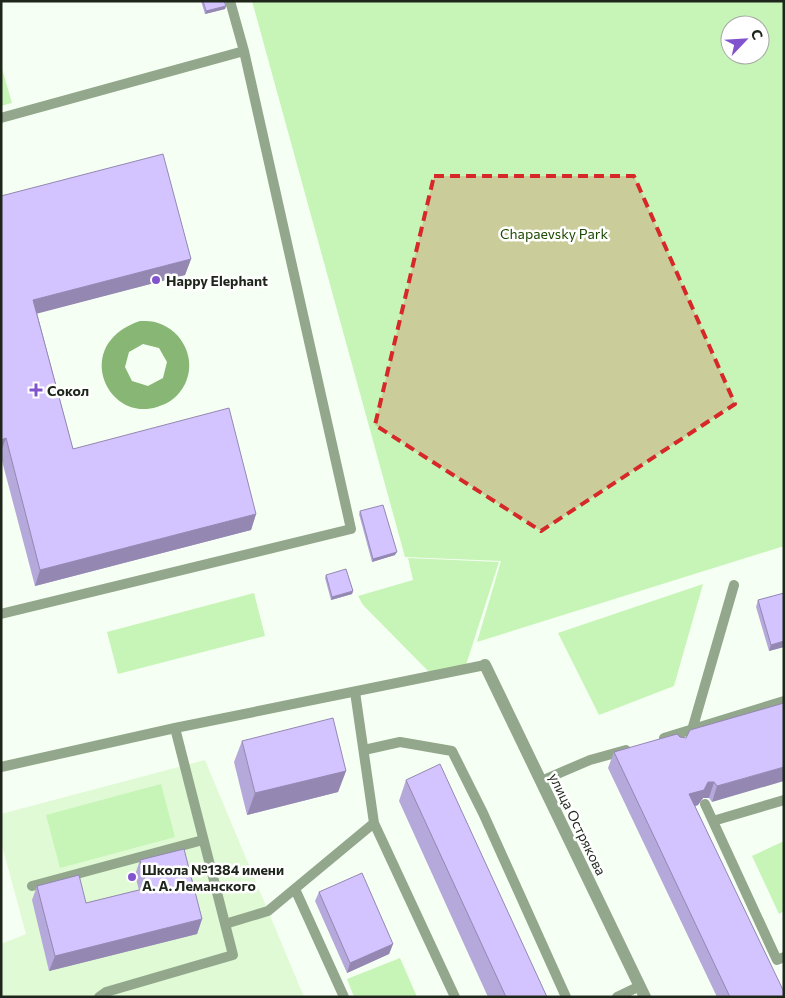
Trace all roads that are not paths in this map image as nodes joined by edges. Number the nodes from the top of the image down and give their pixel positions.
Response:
1 (230, 1) edge
2 (244, 51) junction
3 (1, 118) edge
4 (734, 584) dead end
5 (3, 611) edge
6 (485, 665) joint
7 (355, 692) junction
8 (784, 701) edge
9 (175, 728) junction
10 (692, 730) junction
11 (673, 736) junction
12 (655, 741) edge
13 (637, 746) edge
14 (678, 748) edge
15 (364, 750) junction
16 (1, 767) edge
17 (541, 782) junction
18 (784, 800) edge
19 (705, 804) edge
20 (712, 821) junction
21 (374, 823) junction
22 (204, 840) junction
23 (32, 886) dead end
24 (295, 889) junction
25 (225, 924) junction
26 (784, 957) edge
27 (643, 991) edge
28 (99, 997) edge
29 (344, 997) edge
30 (455, 997) edge
31 (566, 997) edge
32 (617, 997) edge

1 - 2 lane
2 - 3 lane
2 - 5 lane
4 - 10 lane
6 - 7 lane
6 - 17 street, улица Острякова
7 - 9 lane
7 - 15 lane
8 - 10 lane
9 - 16 lane
9 - 22 lane
10 - 11 lane
11 - 12 lane
11 - 14 lane
13 - 17 lane
15 - 21 lane
15 - 31 lane
17 - 27 street, улица Острякова
18 - 20 lane
19 - 20 lane
20 - 26 lane
21 - 24 lane
21 - 30 lane
22 - 23 lane
22 - 25 lane
24 - 25 lane
24 - 29 lane
25 - 28 lane
27 - 32 lane

